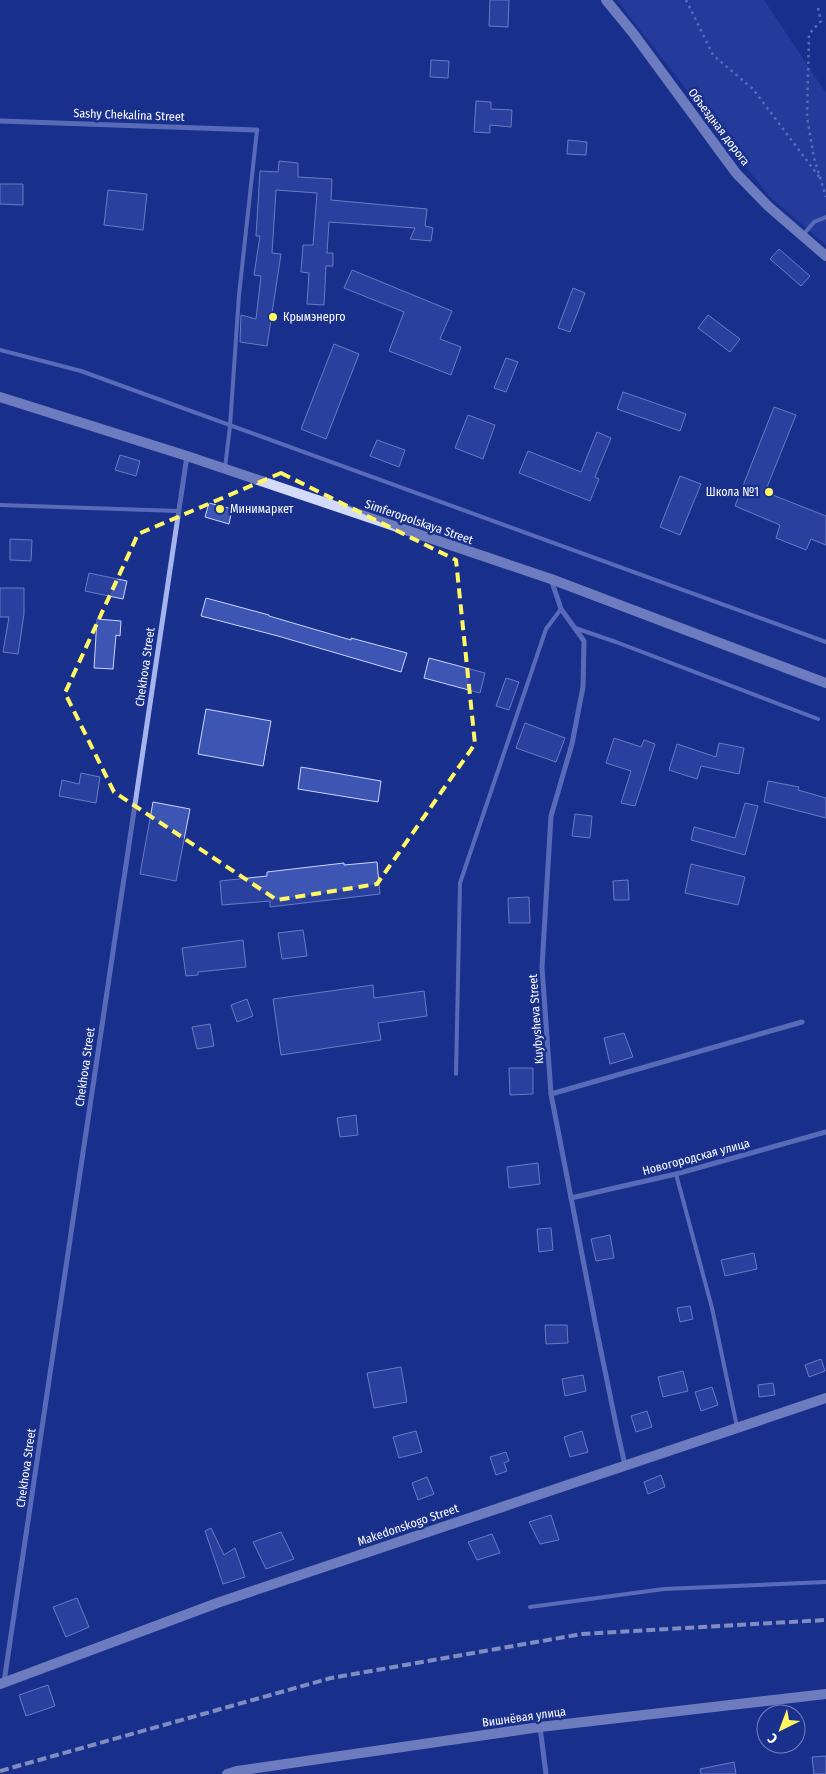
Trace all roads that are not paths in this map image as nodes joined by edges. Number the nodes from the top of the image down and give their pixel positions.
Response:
1 (606, 0) edge
2 (0, 121) edge
3 (257, 130) joint
4 (826, 217) edge
5 (802, 236) junction
6 (826, 256) edge
7 (0, 350) edge
8 (0, 397) edge
9 (230, 426) junction
10 (187, 456) junction
11 (225, 469) junction
12 (0, 505) edge
13 (178, 511) junction
14 (551, 579) junction
15 (561, 609) junction
16 (574, 628) junction
17 (826, 642) edge
18 (826, 683) edge
19 (818, 719) dead end
20 (802, 1022) dead end
21 (456, 1074) dead end
22 (551, 1094) junction
23 (826, 1132) edge
24 (676, 1174) junction
25 (571, 1198) junction
26 (826, 1398) edge
27 (738, 1428) junction
28 (625, 1464) junction
29 (826, 1582) edge
30 (530, 1607) dead end
31 (2, 1683) edge
32 (826, 1694) edge
33 (540, 1727) junction
34 (227, 1774) edge
35 (546, 1774) edge

1 - 5 main road, Объездная дорога
2 - 3 street, Sashy Chekalina Street
3 - 9 lane
4 - 5 lane
5 - 6 main road, Объездная дорога
7 - 9 lane
8 - 10 main road, Simferopolskaya Street
9 - 11 lane
9 - 17 lane
10 - 11 main road, Simferopolskaya Street
10 - 13 street, Chekhova Street
11 - 14 main road, Simferopolskaya Street
12 - 13 lane
13 - 31 street, Chekhova Street
14 - 15 street, Kuybysheva Street
14 - 18 main road, Simferopolskaya Street
15 - 16 street, Kuybysheva Street
15 - 21 lane
16 - 19 lane
16 - 22 street, Kuybysheva Street
20 - 22 street
22 - 25 street, Kuybysheva Street
23 - 24 street, Новогородская улица
24 - 25 street, Новогородская улица
24 - 27 lane
25 - 28 street, Kuybysheva Street
26 - 27 main road, Makedonskogo Street
27 - 28 main road, Makedonskogo Street
28 - 31 main road, Makedonskogo Street
29 - 30 lane
32 - 33 main road, Вишнёвая улица
33 - 34 main road, Вишнёвая улица
33 - 35 street

